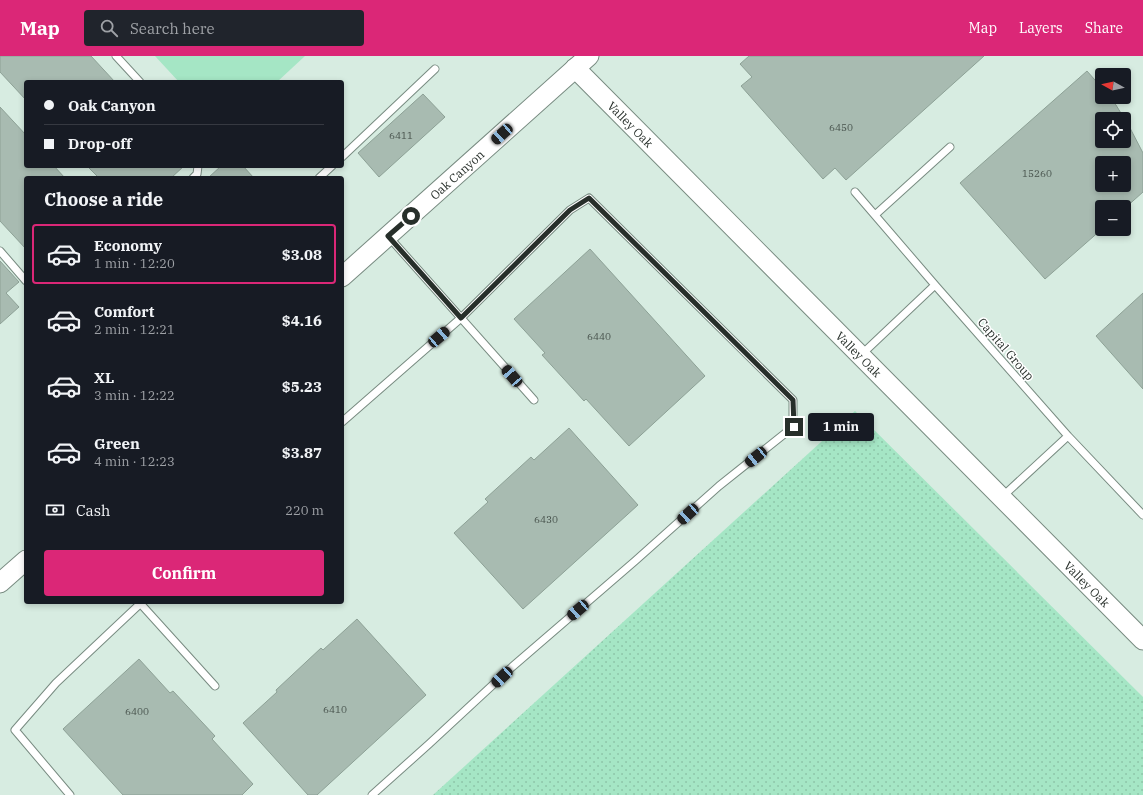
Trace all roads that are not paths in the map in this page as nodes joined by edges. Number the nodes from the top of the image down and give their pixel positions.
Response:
1 (116, 56) edge
2 (582, 62) edge
3 (435, 70) dead end
4 (138, 80) edge
5 (950, 147) dead end
6 (344, 155) edge
7 (330, 168) edge
8 (321, 176) edge
9 (855, 192) dead end
10 (875, 215) junction
11 (388, 236) junction
12 (0, 251) edge
13 (344, 275) edge
14 (24, 280) edge
15 (935, 285) junction
16 (461, 318) junction
17 (861, 356) junction
18 (534, 400) dead end
19 (344, 420) edge
20 (1068, 436) junction
21 (1001, 498) junction
22 (1142, 511) edge
23 (24, 562) edge
24 (0, 583) edge
25 (139, 604) edge
26 (141, 604) edge
27 (1143, 640) edge
28 (214, 686) dead end
29 (70, 795) edge
30 (372, 795) edge

1 - 4 lane
2 - 11 street, Oak Canyon
2 - 17 street, Valley Oak
3 - 6 lane
5 - 10 lane
7 - 8 lane
9 - 10 lane, Capital Group
10 - 15 lane, Capital Group
11 - 13 street, Oak Canyon
11 - 16 lane
12 - 14 lane
15 - 17 lane
15 - 20 lane, Capital Group
16 - 18 lane
16 - 19 lane
16 - 30 lane
17 - 21 street, Valley Oak
20 - 21 lane
20 - 22 lane, Capital Group
21 - 27 street, Valley Oak
23 - 24 street
25 - 29 lane
26 - 28 lane

